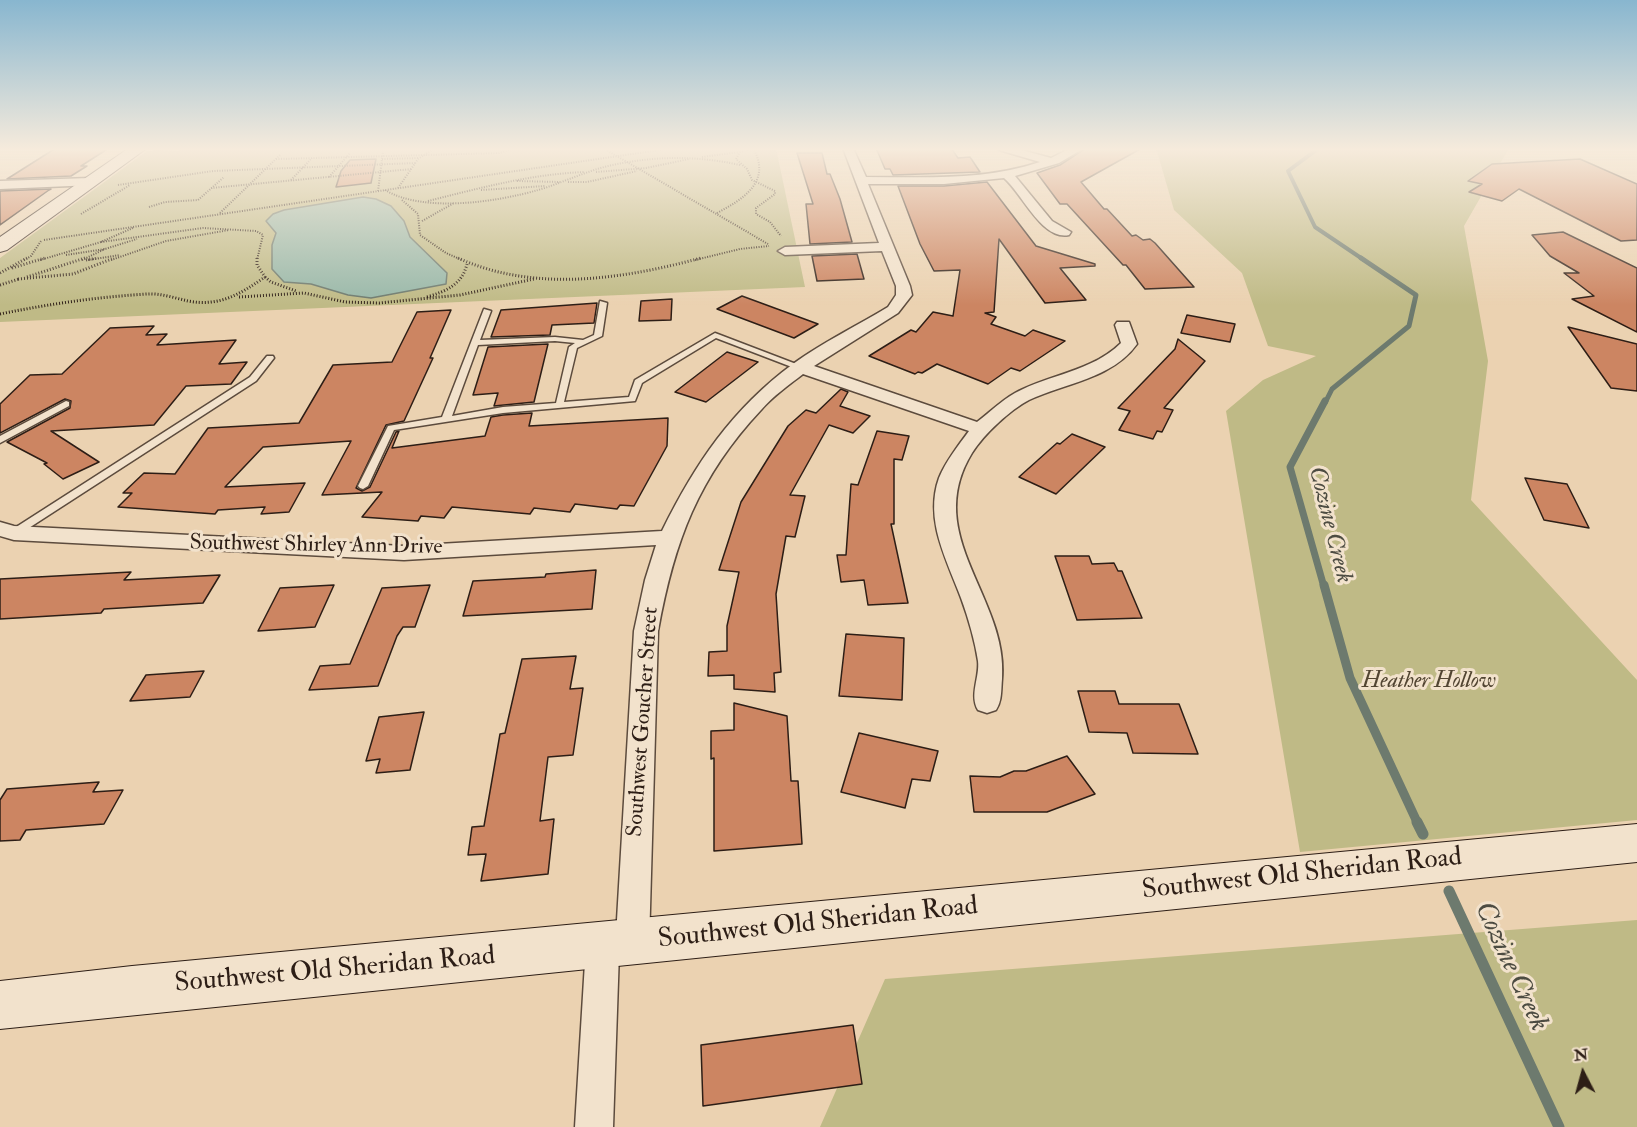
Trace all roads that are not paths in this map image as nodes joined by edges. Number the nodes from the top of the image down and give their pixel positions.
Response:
1 (63, 201) edge
2 (869, 201) edge
3 (1030, 201) edge
4 (1064, 232) dead end
5 (3, 242) edge
6 (887, 247) junction
7 (779, 248) road end
8 (603, 303) dead end
9 (487, 311) dead end
10 (1124, 325) dead end
11 (585, 342) junction
12 (475, 343) junction
13 (270, 357) dead end
14 (800, 367) junction
15 (561, 403) junction
16 (66, 404) dead end
17 (446, 419) junction
18 (980, 429) junction
19 (0, 440) edge
20 (363, 486) dead end
21 (7, 531) edge
22 (669, 538) junction
23 (987, 703) dead end
24 (1637, 843) edge
25 (617, 945) junction
26 (0, 1005) edge
27 (594, 1127) edge

1 - 5 main road
2 - 6 street, Southwest Goucher Street
3 - 4 street
6 - 7 street
6 - 14 street, Southwest Goucher Street
8 - 11 lane
9 - 12 lane
10 - 18 street
11 - 12 lane
11 - 15 lane
12 - 17 lane
13 - 21 lane
14 - 15 lane
14 - 18 street
14 - 22 street, Southwest Goucher Street
15 - 17 lane
16 - 19 lane
17 - 20 lane
18 - 23 street
21 - 22 street, Southwest Shirley Ann Drive
22 - 25 street, Southwest Goucher Street
24 - 25 main road, Southwest Old Sheridan Road
25 - 26 main road, Southwest Old Sheridan Road
25 - 27 street, Southwest Goucher Street

